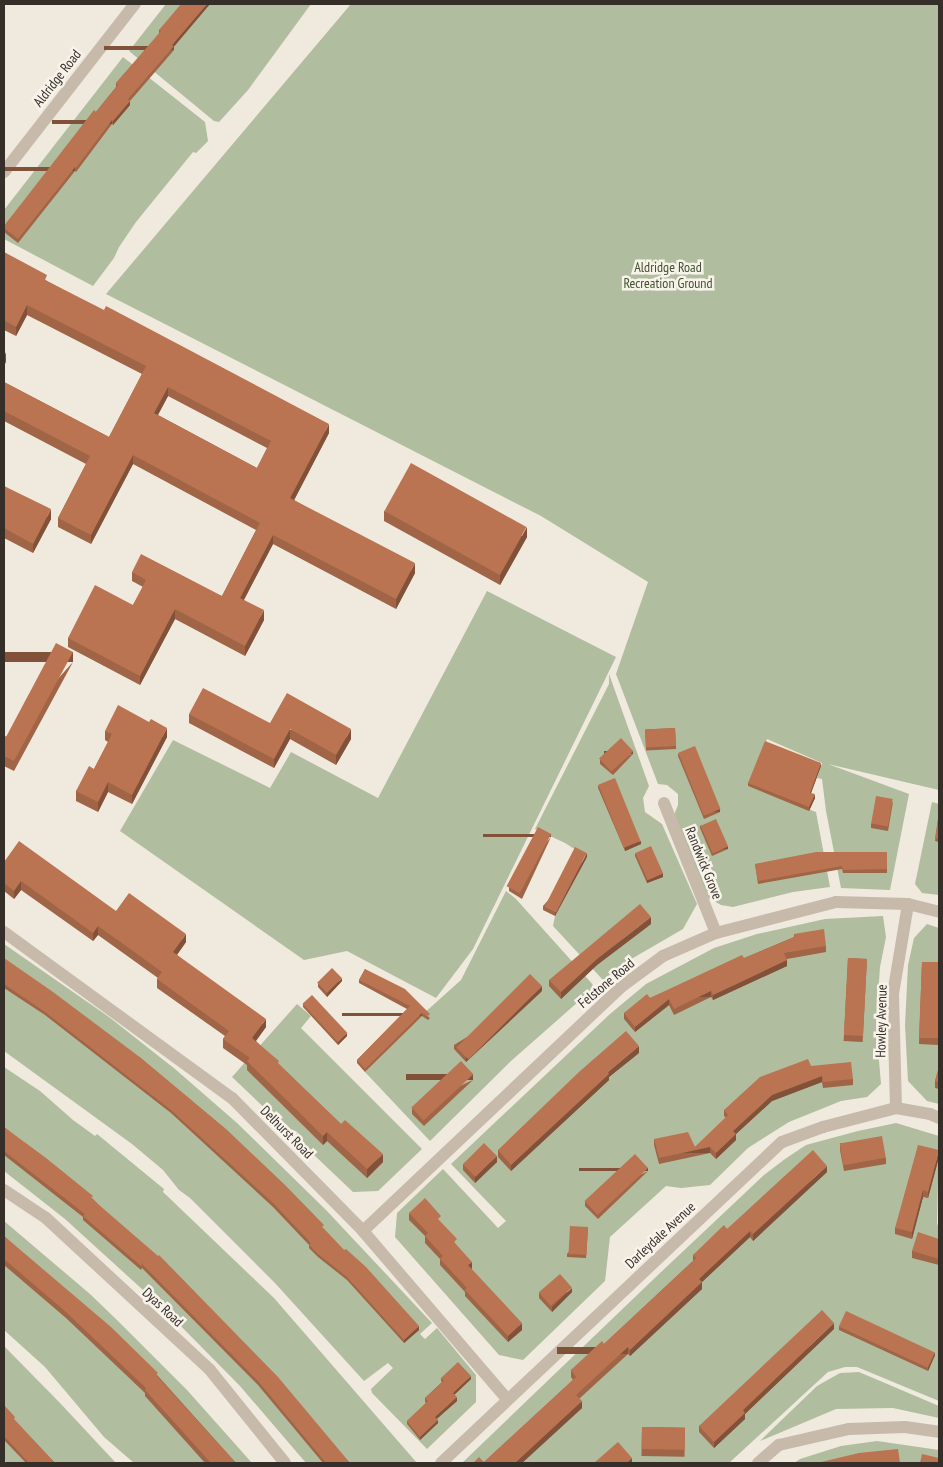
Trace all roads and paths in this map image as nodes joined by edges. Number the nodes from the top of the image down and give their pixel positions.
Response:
1 (135, 4) edge
2 (4, 172) edge
3 (664, 803) dead end
4 (908, 904) junction
5 (939, 912) edge
6 (4, 932) edge
7 (716, 933) junction
8 (896, 1108) junction
9 (939, 1118) edge
10 (4, 1190) edge
11 (363, 1231) junction
12 (507, 1399) junction
13 (939, 1432) edge
14 (285, 1463) edge
15 (440, 1463) edge
16 (758, 1463) edge

1 - 2 street, Aldridge Road
3 - 7 street, Randwick Grove
4 - 5 street, Felstone Road
4 - 7 street, Felstone Road
4 - 8 street, Howley Avenue
6 - 11 street, Delhurst Road
7 - 11 street, Felstone Road
8 - 9 street, Darleydale Avenue
8 - 12 street, Darleydale Avenue
10 - 14 street, Dyas Road
11 - 12 street, Delhurst Road
12 - 15 street, Darleydale Avenue
13 - 16 street

